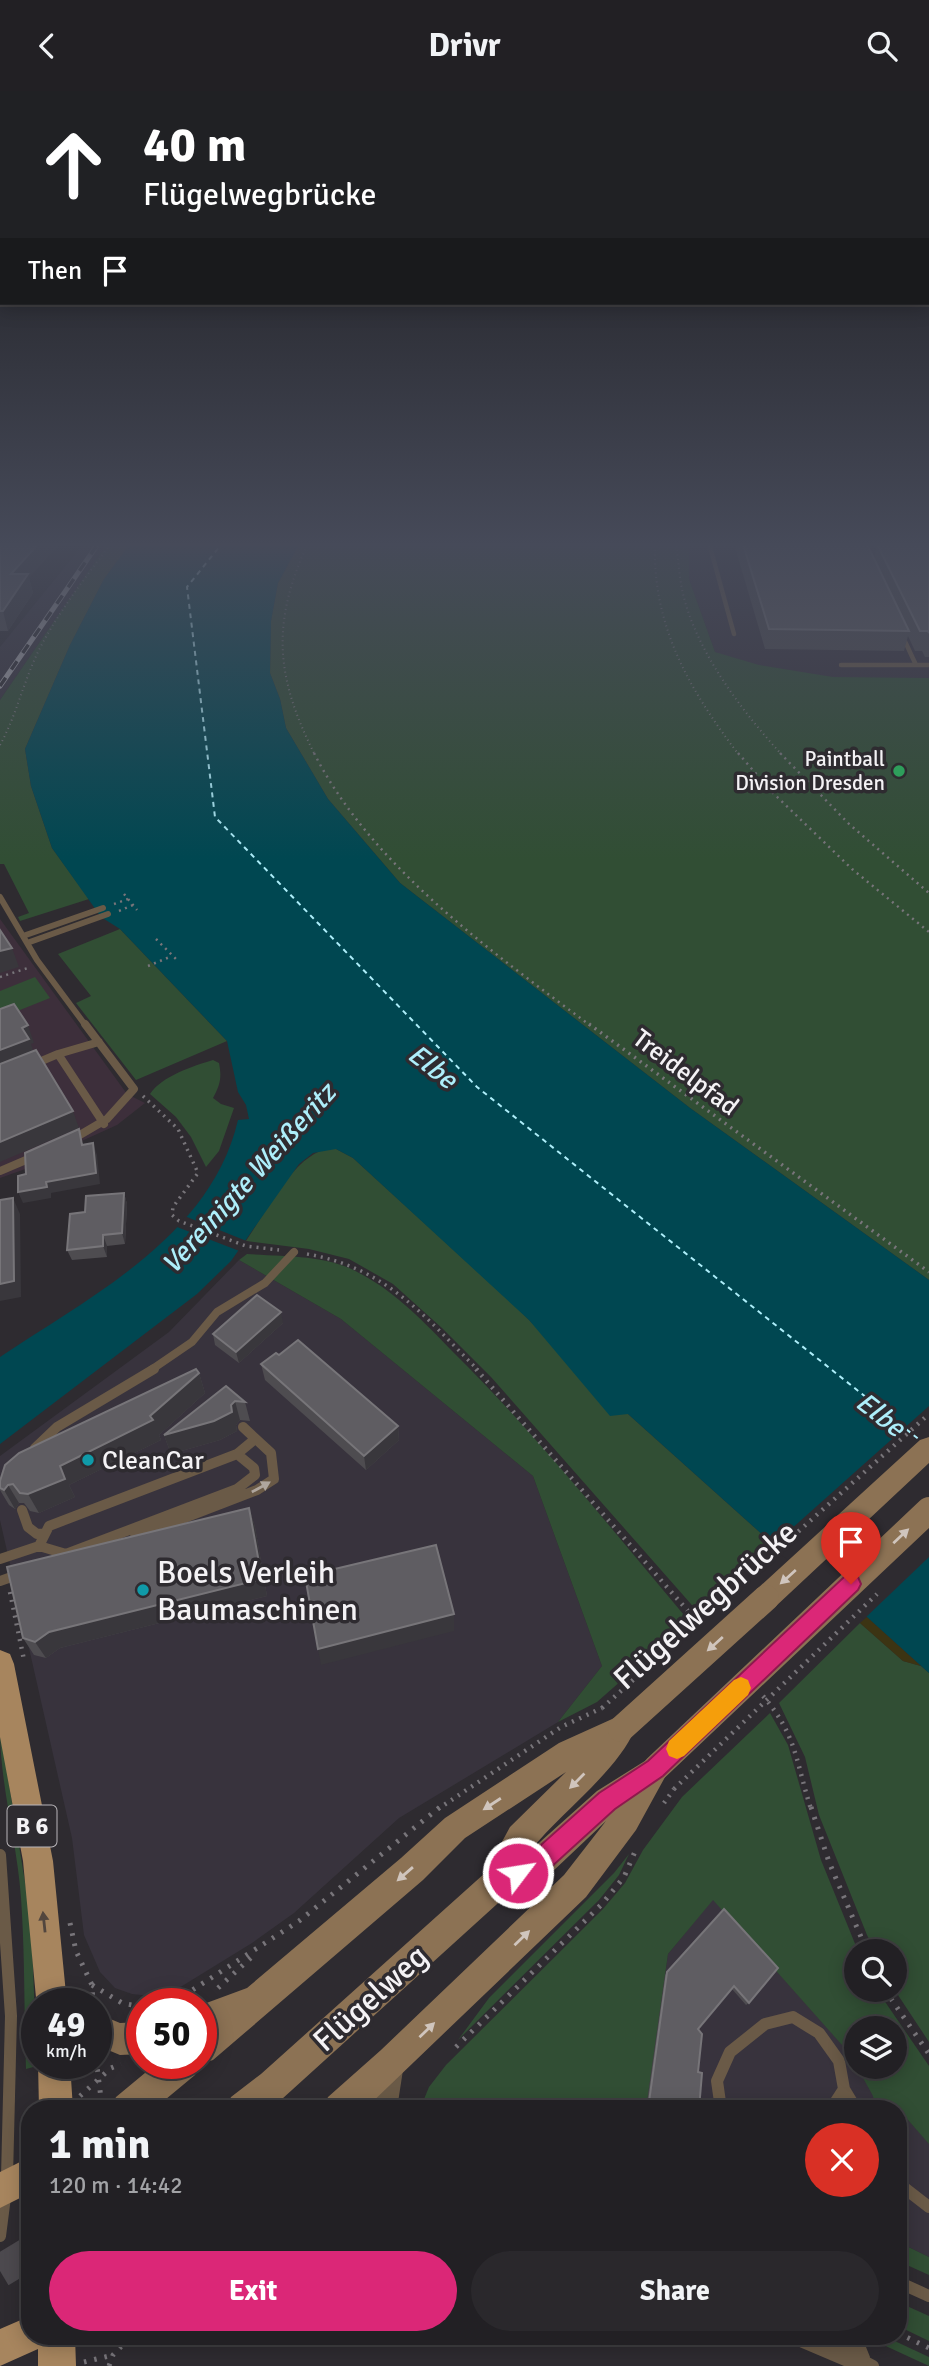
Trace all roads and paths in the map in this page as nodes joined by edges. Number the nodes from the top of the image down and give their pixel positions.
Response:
1 (41, 647) edge
2 (280, 647) edge
3 (674, 647) edge
4 (703, 647) edge
5 (908, 647) edge
6 (841, 665) dead end
7 (916, 665) junction
8 (929, 665) edge
9 (0, 745) edge
10 (929, 893) edge
11 (124, 894) dead end
12 (0, 897) edge
13 (128, 899) junction
14 (133, 905) junction
15 (108, 910) junction
16 (137, 910) dead end
17 (929, 932) edge
18 (156, 939) dead end
19 (25, 940) junction
20 (173, 955) junction
21 (178, 961) dead end
22 (40, 964) junction
23 (148, 966) dead end
24 (0, 977) edge
25 (99, 1042) junction
26 (58, 1054) junction
27 (23, 1068) edge
28 (134, 1089) junction
29 (104, 1124) junction
30 (61, 1145) edge
31 (37, 1155) edge
32 (0, 1171) edge
33 (294, 1252) junction
34 (929, 1272) edge
35 (929, 1414) edge
36 (243, 1427) dead end
37 (255, 1439) junction
38 (929, 1448) edge
39 (31, 1453) edge
40 (237, 1454) junction
41 (22, 1510) edge
42 (929, 1510) edge
43 (45, 1533) junction
44 (39, 1546) junction
45 (0, 1559) edge
46 (61, 1565) edge
47 (31, 1571) edge
48 (0, 1581) edge
49 (880, 1590) dead end
50 (711, 1637) dead end
51 (0, 1664) edge
52 (756, 1687) dead end
53 (611, 1718) junction
54 (665, 1779) junction
55 (640, 1840) dead end
56 (0, 1855) edge
57 (496, 1884) junction
58 (862, 1939) edge
59 (265, 1944) junction
60 (92, 1985) dead end
61 (54, 1988) edge
62 (196, 1988) edge
63 (217, 1995) edge
64 (261, 1999) junction
65 (894, 2002) edge
66 (126, 2005) edge
67 (217, 2006) edge
68 (217, 2035) edge
69 (456, 2047) dead end
70 (929, 2054) edge
71 (393, 2062) junction
72 (59, 2079) edge
73 (99, 2079) joint
74 (164, 2079) edge
75 (844, 2089) junction
76 (65, 2100) edge
77 (71, 2100) edge
78 (102, 2100) edge
79 (139, 2100) edge
80 (255, 2100) edge
81 (350, 2100) edge
82 (384, 2100) edge
83 (720, 2100) edge
84 (837, 2100) edge
85 (851, 2100) edge
86 (12, 2184) edge
87 (907, 2190) edge
88 (929, 2207) edge
89 (0, 2236) edge
90 (907, 2286) edge
91 (929, 2296) edge
92 (907, 2337) edge
93 (21, 2338) edge
94 (122, 2345) edge
95 (828, 2345) edge
96 (0, 2348) edge
97 (929, 2348) edge
98 (64, 2355) edge
99 (113, 2355) junction
100 (864, 2361) edge
101 (109, 2366) edge

1 - 9 path
2 - 34 path, Treidelpfad
3 - 17 path
4 - 10 path
5 - 7 lane
6 - 7 lane
7 - 8 lane
11 - 13 path
12 - 19 lane
13 - 14 path
13 - 15 path
14 - 15 path
14 - 16 path
15 - 19 lane
18 - 20 path
19 - 22 lane
20 - 21 path
20 - 23 path
22 - 24 path
22 - 25 lane
25 - 26 lane
25 - 28 lane
26 - 27 lane
26 - 29 lane
28 - 29 lane
28 - 33 path
29 - 30 lane
31 - 32 lane
33 - 39 lane
33 - 50 path
35 - 53 path, bridge
36 - 37 lane
37 - 40 lane
46 -> 37 lane
38 -> 53 main road, Flügelwegbrücke, bridge
40 - 43 lane
40 - 44 lane
41 - 43 lane
54 -> 42 main road, bridge
43 - 44 lane
44 - 45 lane
47 - 48 lane
49 - 54 path, bridge
61 -> 51 main road, B 6
52 - 58 path
53 -> 57 main road, Flügelweg
53 - 59 path
53 -> 64 main road
54 - 57 main road, Flügelweg
71 -> 54 main road
55 - 69 path
56 - 86 lane
57 - 80 main road, Flügelweg
59 - 62 path
59 - 63 path
60 - 66 path
64 - 67 main road
64 - 68 main road
65 - 70 path
71 - 81 main road
71 - 82 street
72 - 76 main road
73 - 77 path
73 - 78 path
74 - 79 main road
75 - 83 lane
75 - 84 lane
75 - 85 lane
86 - 89 lane
87 - 88 lane
90 - 91 lane
92 - 97 path
93 - 96 main road
94 - 99 path
95 - 100 street
98 - 99 path
99 - 101 path

